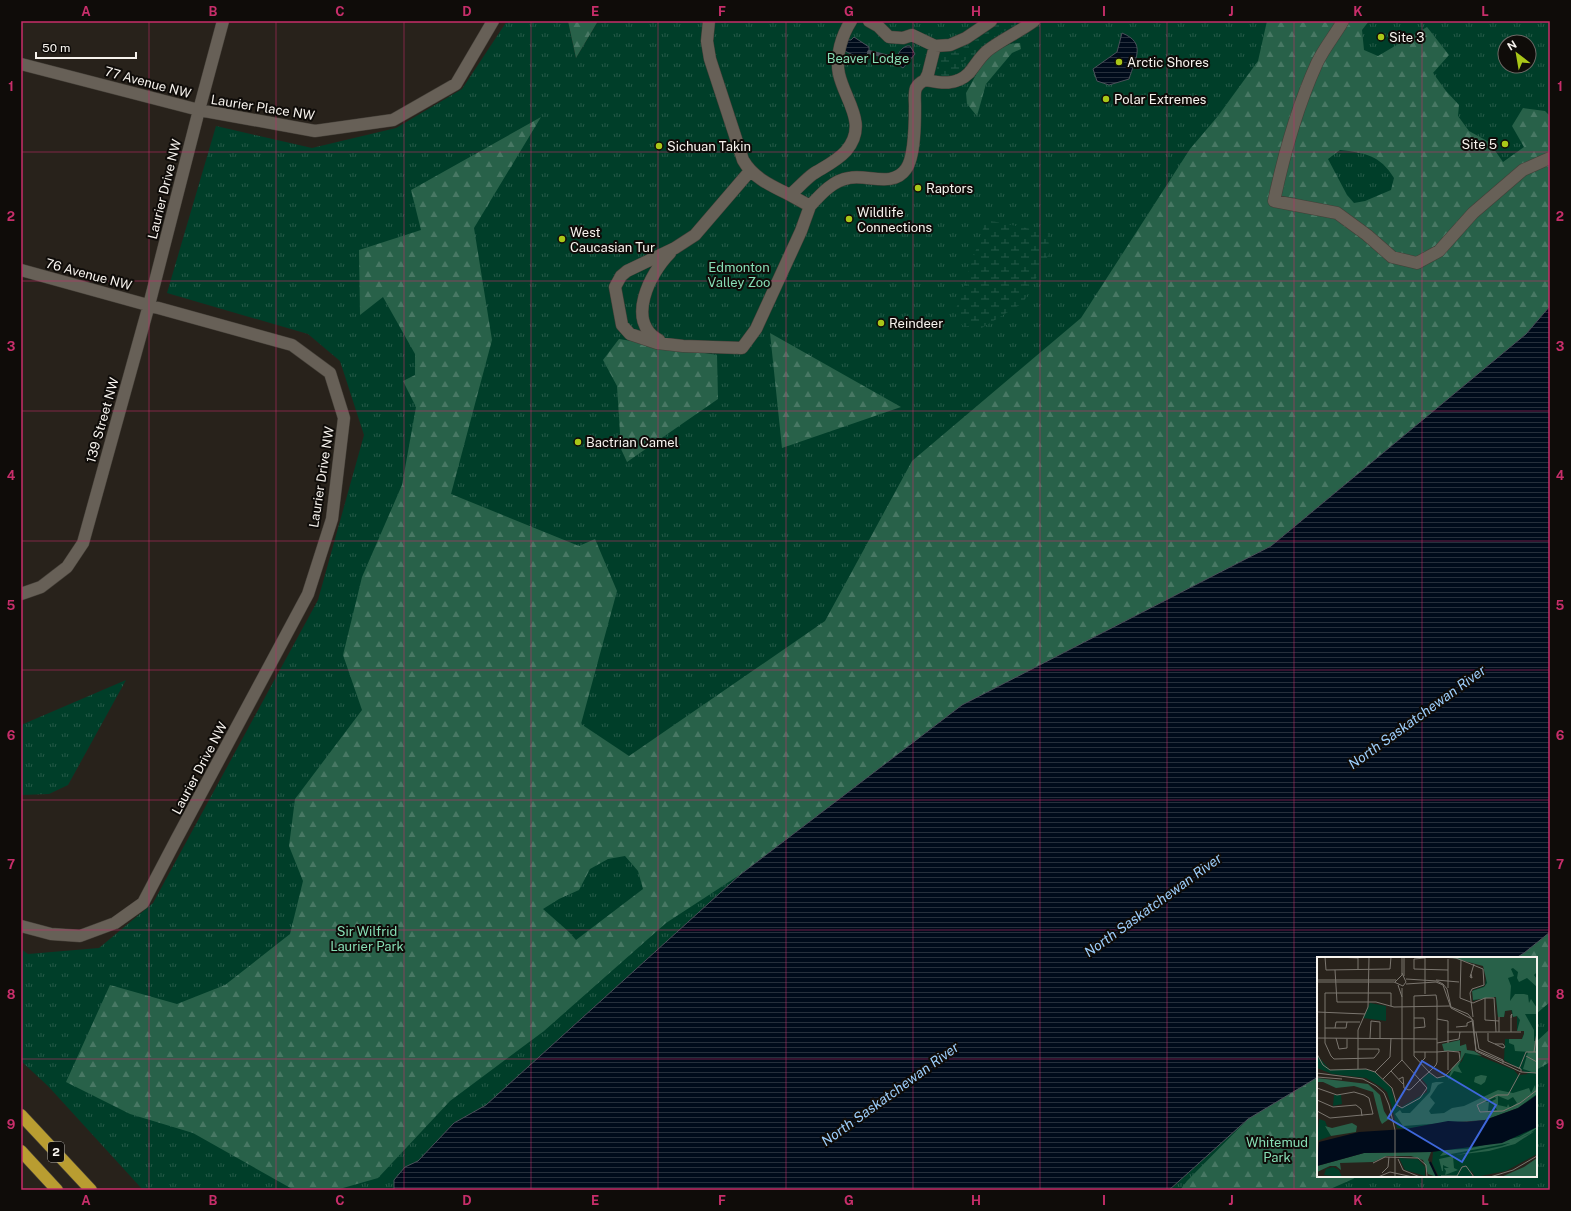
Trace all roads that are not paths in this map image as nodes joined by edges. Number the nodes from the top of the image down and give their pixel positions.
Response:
1 (223, 21) edge
2 (493, 21) edge
3 (709, 21) edge
4 (851, 21) edge
5 (869, 21) edge
6 (991, 21) edge
7 (1034, 21) edge
8 (1343, 21) edge
9 (1017, 26) edge
10 (935, 46) junction
11 (21, 64) edge
12 (925, 80) junction
13 (199, 110) junction
14 (1550, 158) edge
15 (750, 171) junction
16 (790, 194) junction
17 (810, 206) junction
18 (675, 248) junction
19 (21, 270) edge
20 (149, 305) junction
21 (665, 344) junction
22 (21, 594) edge
23 (21, 926) edge
24 (21, 1115) edge
25 (21, 1150) edge
26 (57, 1190) edge
27 (91, 1190) edge

1 - 13 street
2 - 13 street, Laurier Place NW
3 - 15 street
4 - 16 street
5 - 10 street
6 - 10 street
7 - 9 street
8 - 14 street
9 - 12 street
10 - 12 street
11 - 13 street, 77 Avenue NW
12 - 17 street
13 - 20 street, Laurier Drive NW
15 - 16 street
15 - 18 street
16 - 17 street
17 - 21 street
18 - 21 street
18 - 21 street
19 - 20 street, 76 Avenue NW
20 - 22 street, 139 Street NW
20 - 23 street, Laurier Drive NW
24 - 27 highway, 2
25 - 26 highway, 2

